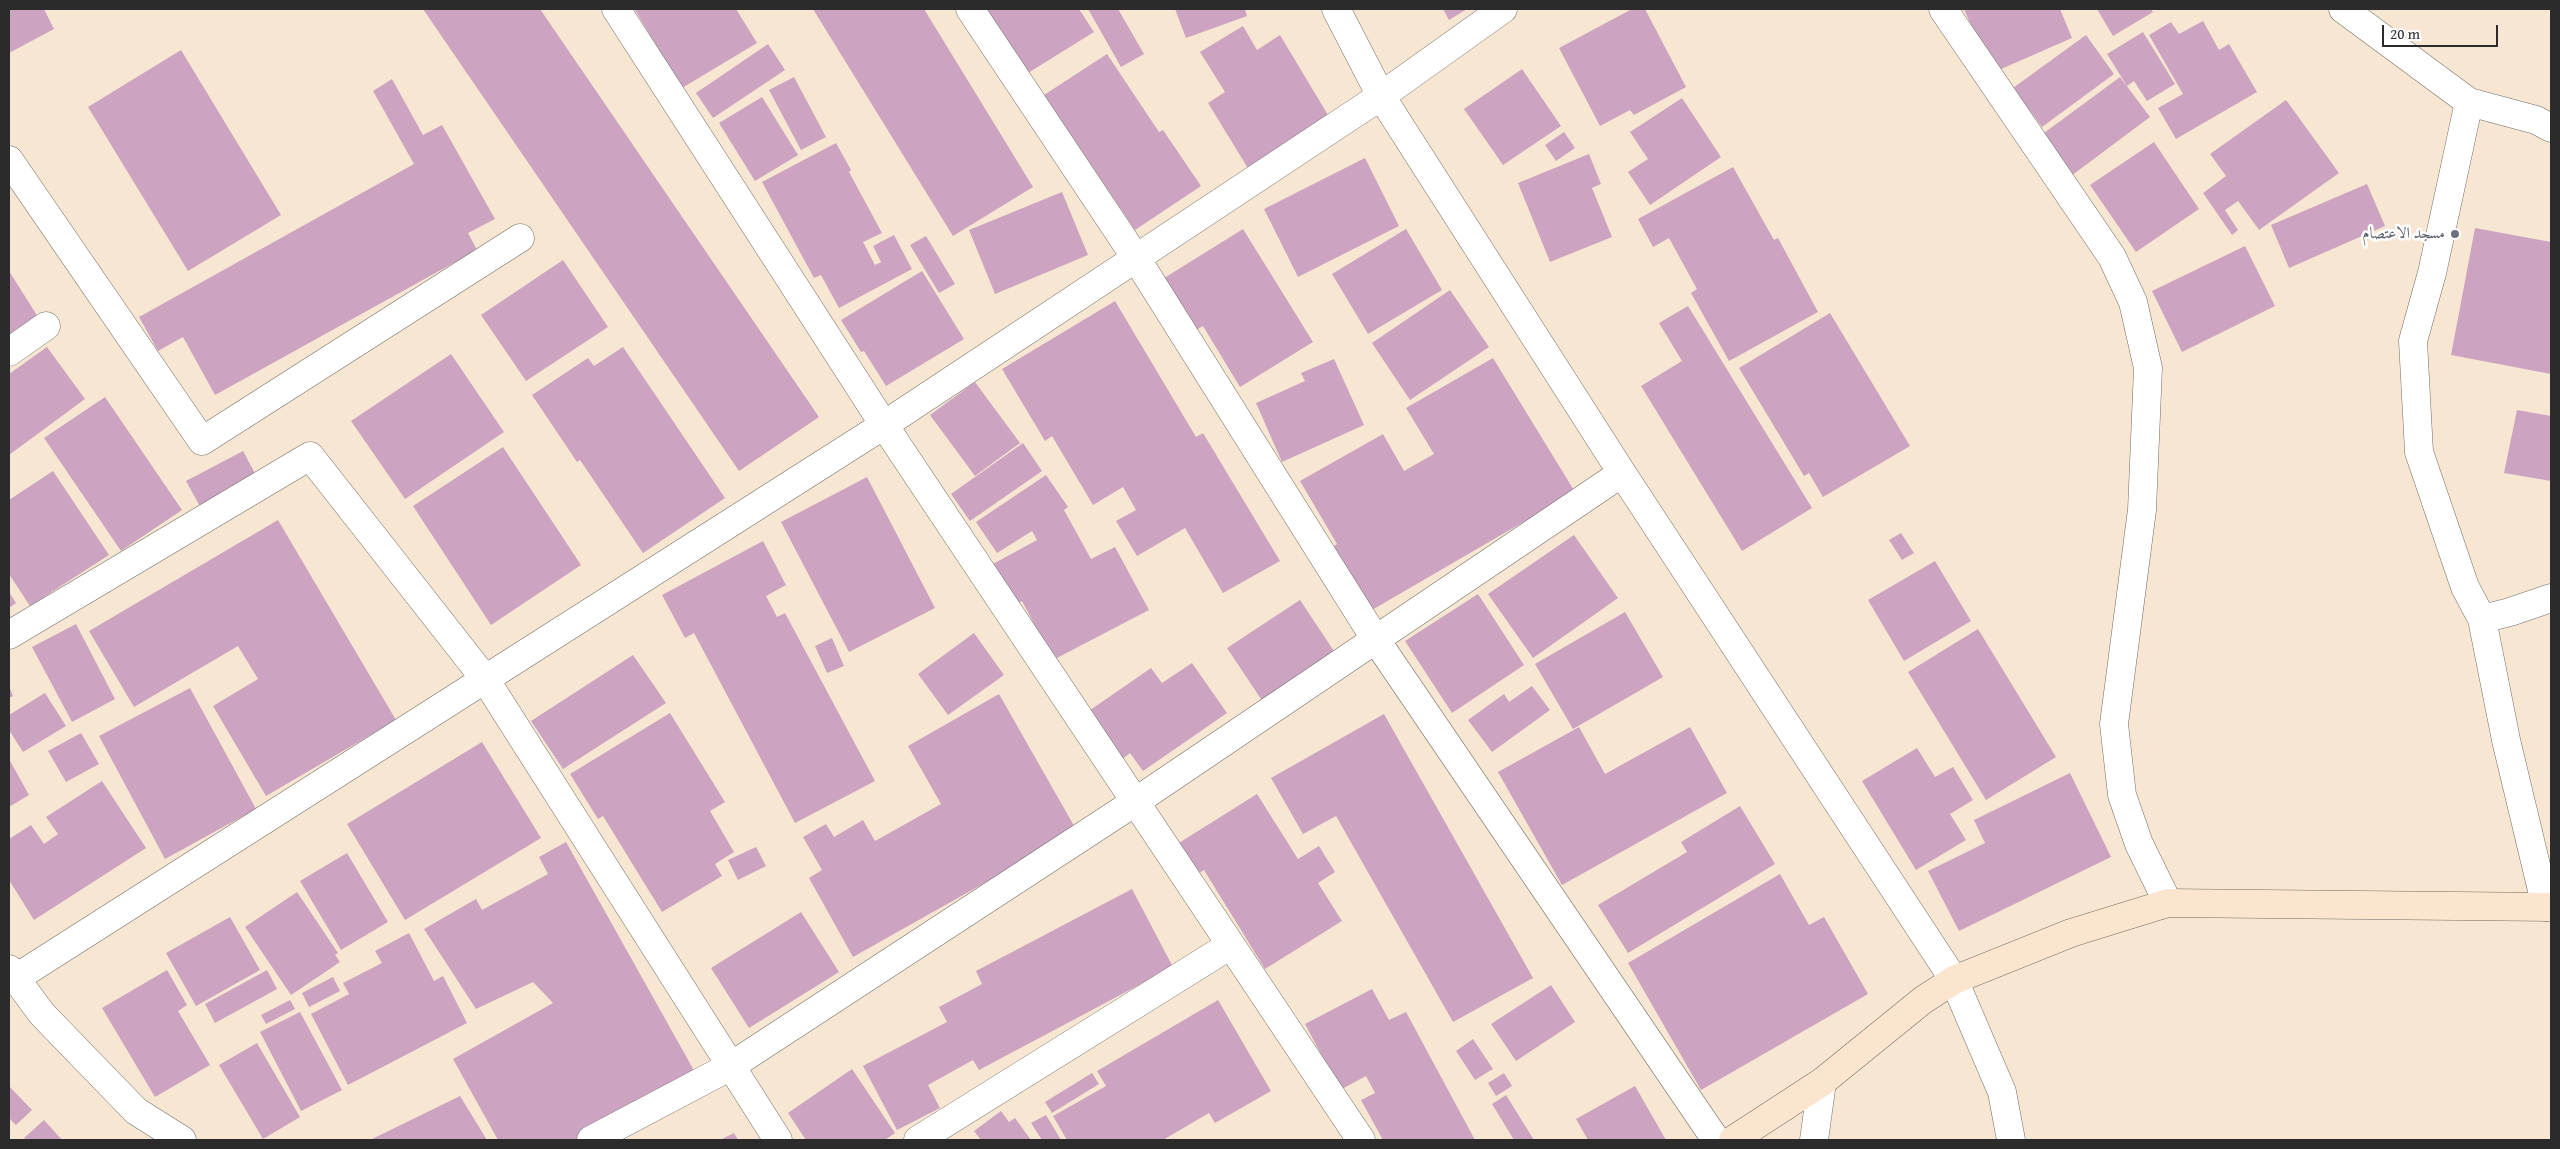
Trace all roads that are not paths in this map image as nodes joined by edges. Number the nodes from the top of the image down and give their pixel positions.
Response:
1 (616, 9) edge
2 (970, 9) edge
3 (1336, 9) edge
4 (1503, 9) edge
5 (1943, 9) edge
6 (2343, 9) edge
7 (1381, 96) junction
8 (2469, 102) junction
9 (2546, 119) edge
10 (9, 160) edge
11 (520, 238) dead end
12 (1136, 258) junction
13 (46, 326) dead end
14 (9, 352) edge
15 (884, 425) junction
16 (1622, 473) junction
17 (2551, 598) edge
18 (2482, 618) junction
19 (9, 634) edge
20 (1376, 640) junction
21 (485, 679) junction
22 (1135, 802) junction
23 (2168, 903) junction
24 (2548, 907) edge
25 (1229, 946) junction
26 (12, 973) edge
27 (1954, 980) junction
28 (730, 1066) junction
29 (1822, 1082) junction
30 (182, 1140) edge
31 (591, 1140) edge
32 (778, 1140) edge
33 (918, 1140) edge
34 (1361, 1140) edge
35 (1716, 1140) edge
36 (1733, 1140) edge
37 (1814, 1140) edge
38 (2011, 1140) edge

1 - 15 street
2 - 12 street
3 - 7 street
4 - 7 street
5 - 23 street
6 - 8 street
7 - 12 street
7 - 16 street
8 - 9 street
8 - 18 street
10 - 11 street
12 - 15 street
12 - 20 street
13 - 14 street
15 - 21 street
15 - 22 street
16 - 20 street
16 - 27 street
17 - 18 street
18 - 24 street
19 - 21 street
20 - 22 street
20 - 35 street
21 - 26 street
21 - 28 street
22 - 25 street
22 - 28 street
23 - 24 street
23 - 27 street
25 - 33 street
25 - 34 street
26 - 30 street
27 - 29 street
27 - 38 street
28 - 31 street
28 - 32 street
29 - 36 street
29 - 37 street

